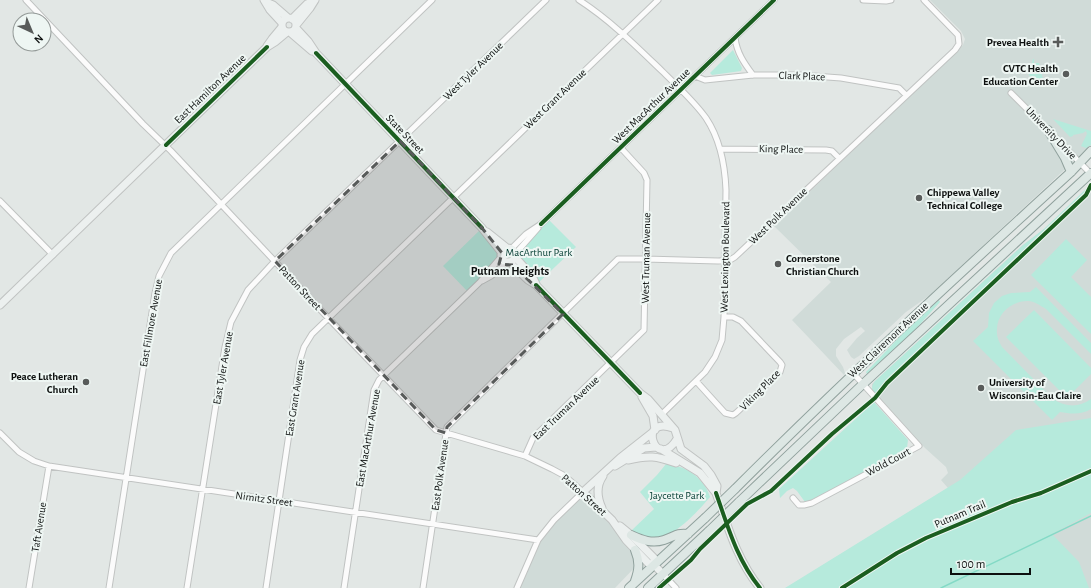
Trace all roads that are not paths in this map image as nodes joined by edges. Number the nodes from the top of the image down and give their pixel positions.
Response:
1 (26, 0) edge
2 (432, 0) edge
3 (546, 0) edge
4 (579, 0) edge
5 (658, 0) edge
6 (774, 0) edge
7 (863, 0) edge
8 (891, 0) edge
9 (924, 0) edge
10 (265, 1) edge
11 (289, 26) junction
12 (623, 34) junction
13 (735, 38) junction
14 (753, 74) junction
15 (695, 76) junction
16 (345, 84) junction
17 (681, 90) junction
18 (1011, 93) dead end
19 (906, 95) junction
20 (1048, 130) junction
21 (400, 141) junction
22 (166, 145) junction
23 (621, 148) junction
24 (721, 149) junction
25 (1091, 151) edge
26 (839, 158) junction
27 (1080, 162) junction
28 (1091, 171) edge
29 (1071, 172) junction
30 (453, 197) junction
31 (0, 201) edge
32 (222, 204) junction
33 (53, 255) junction
34 (508, 255) junction
35 (645, 258) junction
36 (724, 261) junction
37 (275, 262) junction
38 (0, 306) edge
39 (563, 314) junction
40 (724, 316) junction
41 (328, 318) junction
42 (611, 364) junction
43 (853, 373) junction
44 (383, 376) junction
45 (696, 381) junction
46 (862, 384) junction
47 (640, 393) junction
48 (662, 414) junction
49 (673, 428) junction
50 (654, 431) junction
51 (0, 433) edge
52 (446, 433) junction
53 (677, 439) junction
54 (658, 448) junction
55 (525, 456) junction
56 (625, 461) junction
57 (49, 466) junction
58 (690, 468) junction
59 (607, 470) junction
60 (126, 478) junction
61 (203, 490) junction
62 (583, 492) junction
63 (716, 493) junction
64 (792, 498) dead end
65 (280, 501) junction
66 (355, 512) junction
67 (604, 512) junction
68 (612, 520) junction
69 (433, 524) junction
70 (688, 534) junction
71 (631, 535) junction
72 (538, 540) junction
73 (635, 550) junction
74 (654, 565) junction
75 (663, 574) junction
76 (631, 586) edge
77 (29, 588) edge
78 (109, 588) edge
79 (187, 588) edge
80 (266, 588) edge
81 (344, 588) edge
82 (423, 588) edge
83 (517, 588) edge
84 (648, 588) edge
85 (676, 588) edge
86 (760, 588) edge

1 - 22 street, Patton Street
2 - 16 street, East Fillmore Avenue
3 - 21 street, West Tyler Avenue
4 - 12 street, West Lexington Boulevard
5 - 12 street, West Grant Avenue
6 - 13 street, West MacArthur Avenue
7 - 8 street
9 - 19 street, West Polk Avenue
10 - 11 main road, State Street
11 - 16 main road, State Street
11 - 22 main road, East Hamilton Avenue
12 - 17 street, West Lexington Boulevard
12 - 30 street, West Grant Avenue
13 - 14 street
13 - 15 street, West MacArthur Avenue
14 - 15 street, Clark Place
14 - 19 street, Clark Place
15 - 17 street, West MacArthur Avenue
16 - 21 main road, State Street
16 - 32 street, East Fillmore Avenue
17 - 23 street, West MacArthur Avenue
17 - 24 street, West Lexington Boulevard
18 - 20 street, University Drive
19 - 26 street, West Polk Avenue
20 - 27 street, University Drive
20 - 29 main road
21 - 30 main road, State Street
21 - 37 street, East Tyler Avenue
22 - 32 street, Patton Street
22 - 33 main road, East Hamilton Avenue
23 - 34 street, West MacArthur Avenue
23 - 35 street, West Truman Avenue
24 - 26 street, King Place
24 - 36 street, West Lexington Boulevard
25 - 27 main road, West Clairemont Avenue
26 - 36 street, West Polk Avenue
27 - 28 street, University Drive
27 - 29 main road, West Clairemont Avenue
28 - 46 main road, West Clairemont Avenue
29 - 43 main road, West Clairemont Avenue
30 - 34 main road, State Street
30 - 41 street, East Grant Avenue
31 - 33 street
32 - 37 street, Patton Street
32 - 60 street, East Fillmore Avenue
33 - 38 main road, East Hamilton Avenue
34 - 39 main road, State Street
34 - 44 street, East MacArthur Avenue
35 - 36 street
35 - 39 street
35 - 42 street, West Truman Avenue
36 - 40 street, West Lexington Boulevard
37 - 41 street, Patton Street
37 - 61 street, East Tyler Avenue
39 - 42 main road, State Street
39 - 52 street, East Polk Avenue
40 - 45 street, West Lexington Boulevard
40 - 45 street, Viking Place
41 - 44 street, Patton Street
41 - 65 street, East Grant Avenue
42 - 47 main road, State Street
42 - 55 street, East Truman Avenue
43 - 46 street, Wold Court
43 - 70 main road, West Clairemont Avenue, bridge
44 - 52 street, Patton Street
44 - 66 street, East MacArthur Avenue
45 - 48 street, West Lexington Boulevard
46 - 64 street, Wold Court
46 - 75 main road, West Clairemont Avenue, bridge
47 - 48 main road, State Street
47 - 50 main road, State Street
48 - 49 main road, State Street
49 - 50 main road
49 - 53 main road
50 - 54 main road
50 - 59 main road
51 - 57 street, Nimitz Street
52 - 55 street, Patton Street
52 - 69 street, East Polk Avenue
53 - 54 main road
53 - 63 main road
54 - 56 main road
54 - 58 main road
55 - 62 street, Patton Street
56 - 58 main road
56 - 59 main road
57 - 60 street, Nimitz Street
57 - 77 street, Taft Avenue
58 - 63 main road
59 - 62 main road
59 - 67 main road
60 - 61 street, Nimitz Street
60 - 78 street, East Fillmore Avenue
61 - 65 street, Nimitz Street
61 - 79 street, East Tyler Avenue
62 - 67 main road, Patton Street
62 - 72 street
63 - 86 main road
65 - 66 street, Nimitz Street
65 - 80 street, East Grant Avenue
66 - 69 street, Nimitz Street
66 - 81 street, East MacArthur Avenue
67 - 68 main road, Patton Street
68 - 71 main road, Patton Street
68 - 73 main road, Patton Street
69 - 72 street, Nimitz Street
69 - 82 street, East Polk Avenue
70 - 71 main road
70 - 74 main road, West Clairemont Avenue
71 - 74 main road, Patton Street
72 - 83 street
73 - 74 main road, Patton Street
73 - 76 main road
74 - 75 main road, Patton Street
74 - 76 main road, West Clairemont Avenue
75 - 84 main road, West Clairemont Avenue
75 - 85 street, Patton Street

